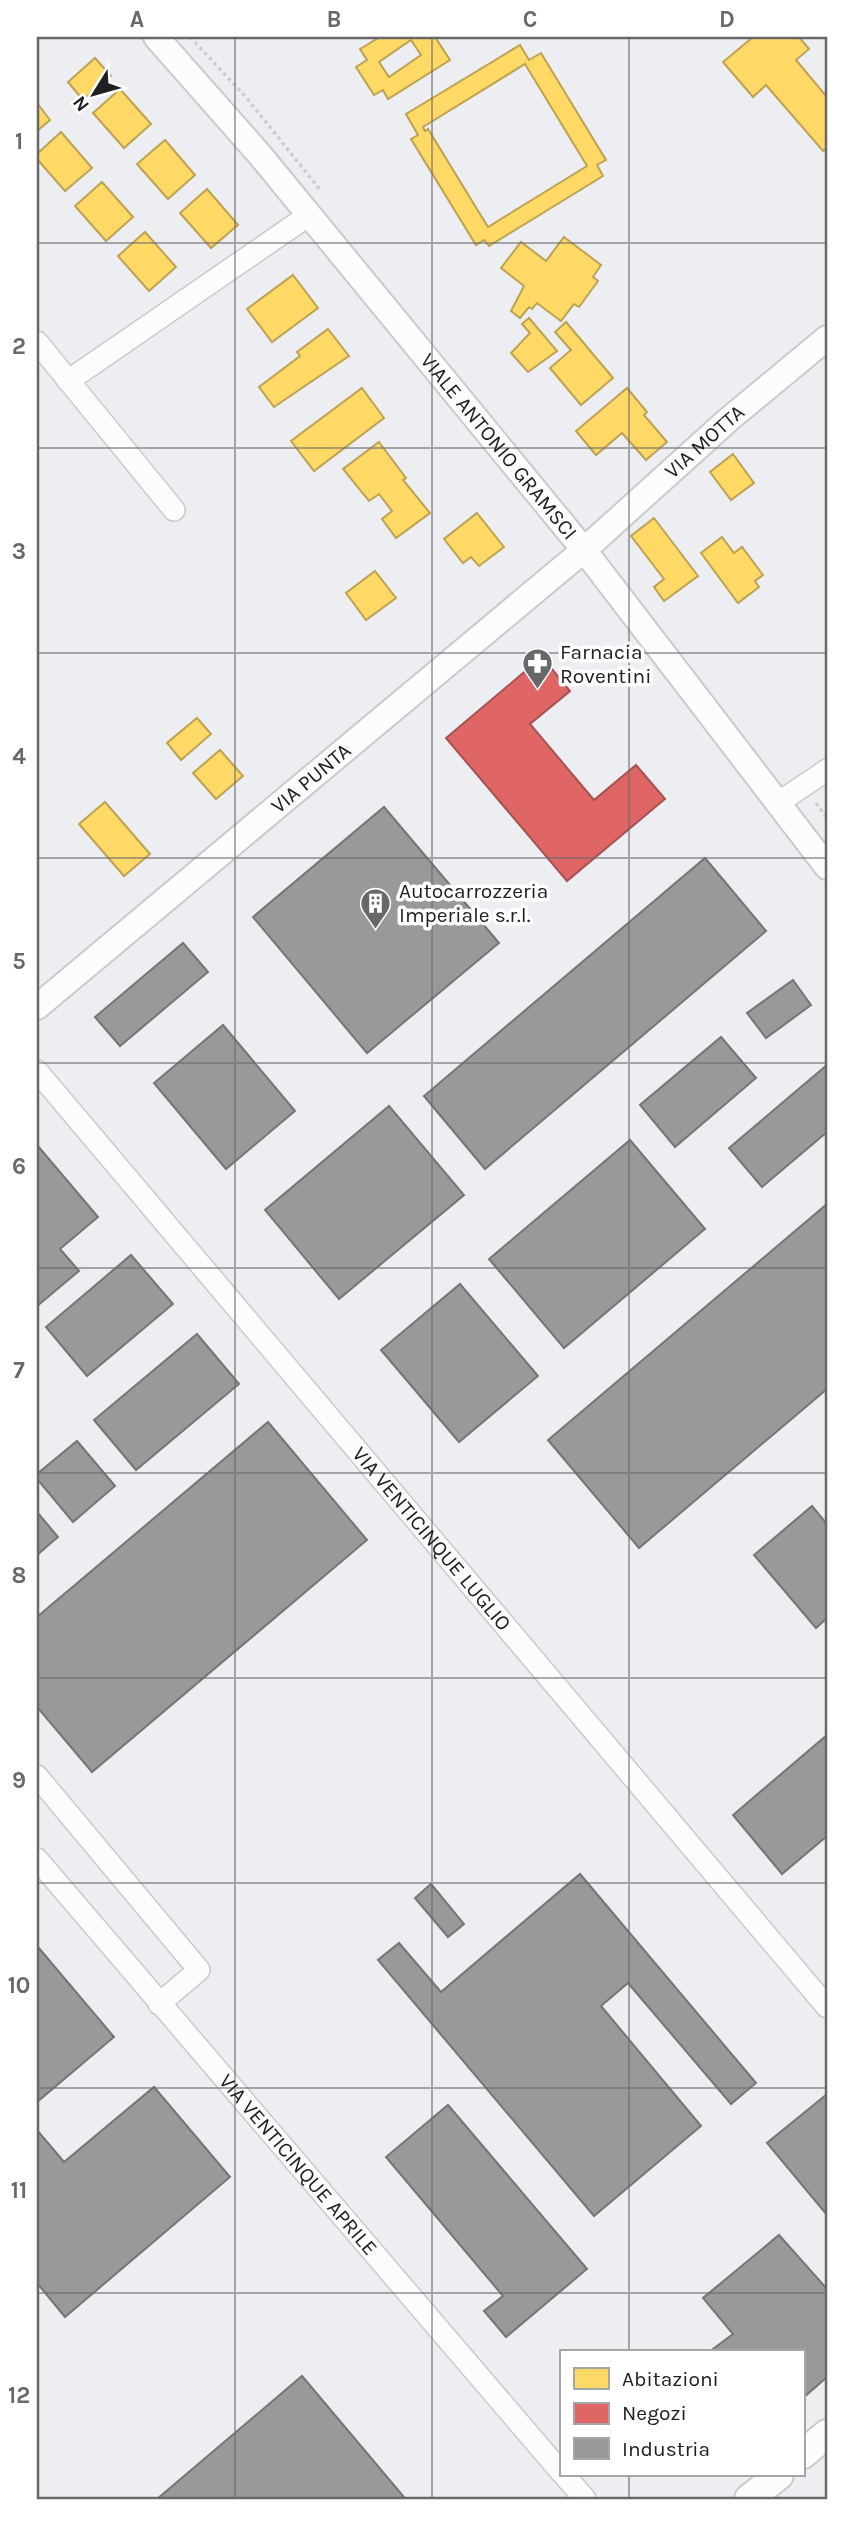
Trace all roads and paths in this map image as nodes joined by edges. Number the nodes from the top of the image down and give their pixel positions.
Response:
1 (156, 37) edge
2 (309, 215) junction
3 (827, 338) edge
4 (37, 342) edge
5 (68, 381) junction
6 (174, 510) dead end
7 (584, 550) junction
8 (827, 770) edge
9 (778, 803) junction
10 (827, 867) edge
11 (37, 1007) edge
12 (37, 1071) edge
13 (37, 1776) edge
14 (37, 1860) edge
15 (159, 2004) junction
16 (827, 2007) edge
17 (827, 2434) edge
18 (804, 2453) edge
19 (560, 2471) edge
20 (565, 2476) edge
21 (778, 2476) edge
22 (585, 2499) edge
23 (749, 2499) edge

1 - 2 street, VIALE ANTONIO GRAMSCI
2 - 5 street
2 - 7 street, VIALE ANTONIO GRAMSCI
3 - 7 street, VIA MOTTA
4 - 5 street
5 - 6 street
7 - 9 street, VIALE ANTONIO GRAMSCI
7 - 11 street, VIA PUNTA
8 - 9 street
9 - 10 street, VIALE ANTONIO GRAMSCI
12 - 16 street, VIA VENTICINQUE LUGLIO
13 - 15 street
14 - 15 street, VIA VENTICINQUE APRILE
15 - 19 street, VIA VENTICINQUE APRILE
17 - 18 main road
20 - 22 street, VIA VENTICINQUE APRILE
21 - 23 main road

